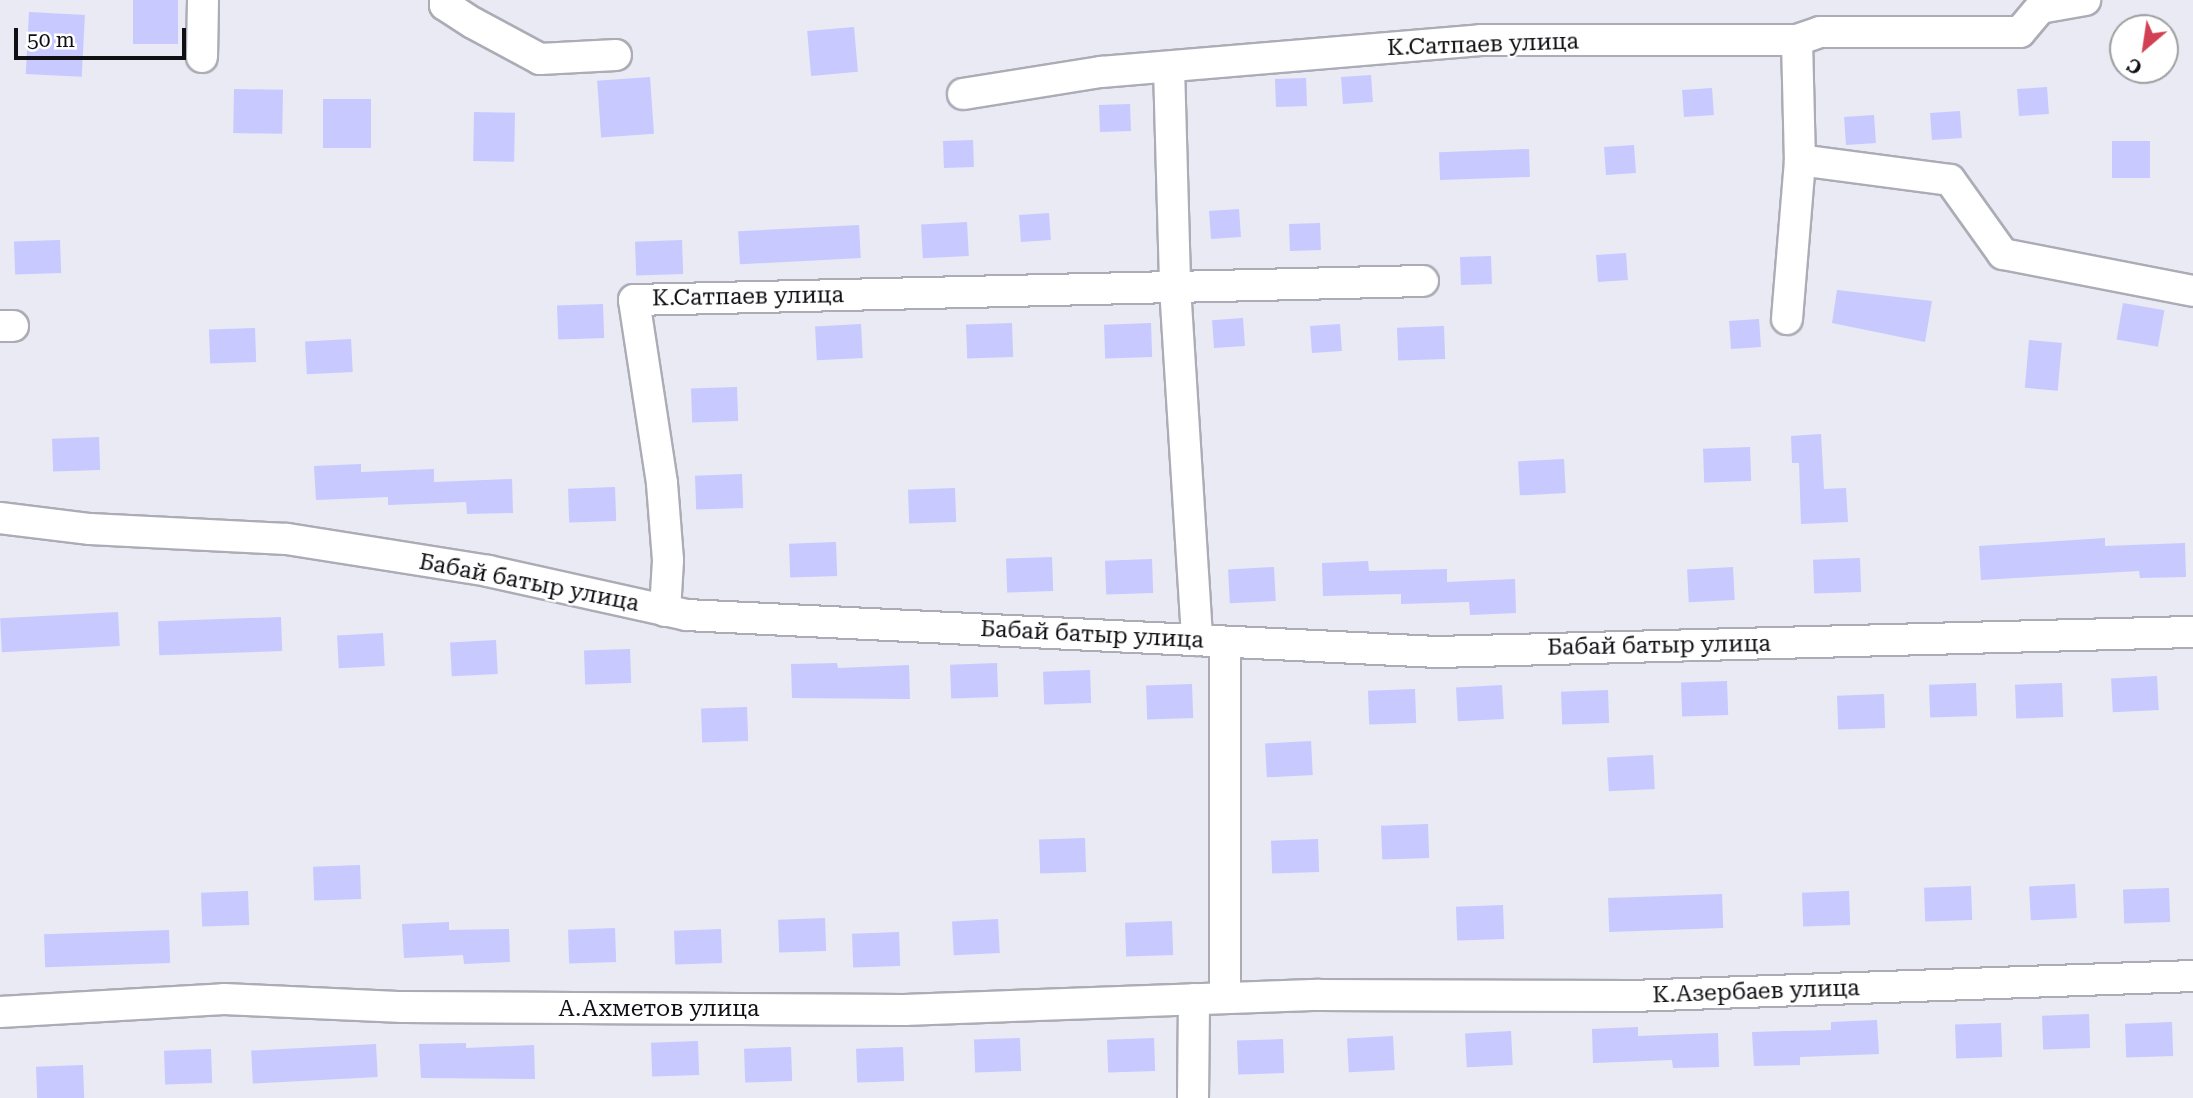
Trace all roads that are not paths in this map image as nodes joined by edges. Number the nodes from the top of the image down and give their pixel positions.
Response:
1 (203, 0) edge
2 (445, 0) edge
3 (2085, 0) edge
4 (1797, 40) junction
5 (616, 55) dead end
6 (202, 57) dead end
7 (1169, 67) junction
8 (963, 93) dead end
9 (1800, 160) junction
10 (1423, 281) dead end
11 (1175, 287) junction
12 (2193, 291) edge
13 (1787, 318) dead end
14 (0, 518) edge
15 (665, 611) junction
16 (2193, 632) edge
17 (1211, 641) junction
18 (2193, 976) edge
19 (1319, 995) joint
20 (1225, 998) junction
21 (1194, 999) junction
22 (0, 1012) edge
23 (1193, 1098) edge

1 - 6 street
2 - 5 street
3 - 4 street, К.Сатпаев улица
4 - 7 street, К.Сатпаев улица
4 - 9 street
7 - 8 street, К.Сатпаев улица
7 - 11 street
9 - 12 street
9 - 13 street
10 - 11 street, К.Сатпаев улица
11 - 15 street, К.Сатпаев улица
11 - 17 street
14 - 15 street, Бабай батыр улица
15 - 17 street, Бабай батыр улица
16 - 17 street, Бабай батыр улица
17 - 20 street
18 - 19 street, К.Азербаев улица
19 - 20 street, А.Ахметов улица
20 - 21 street, А.Ахметов улица
21 - 22 street, А.Ахметов улица
21 - 23 street

